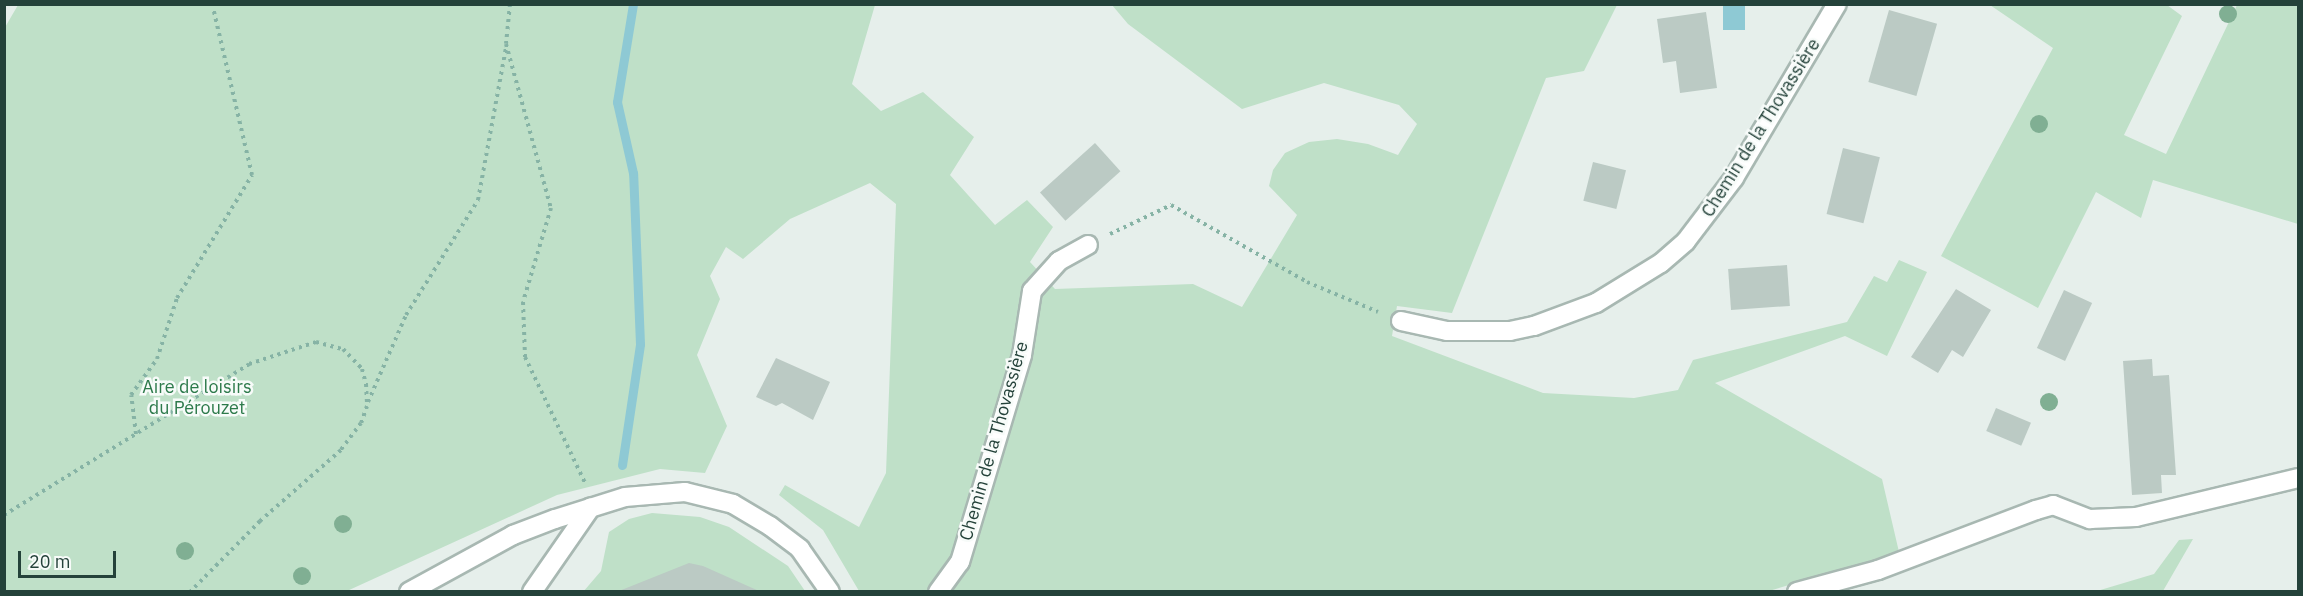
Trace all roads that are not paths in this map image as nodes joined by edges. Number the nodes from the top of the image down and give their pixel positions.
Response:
1 (1837, 4) edge
2 (1088, 245) road end
3 (1401, 321) road end
4 (2298, 478) edge
5 (594, 506) junction
6 (409, 591) edge
7 (532, 591) edge
8 (830, 591) edge
9 (938, 591) edge
10 (1797, 591) edge

1 - 3 street, Chemin de la Thovassière
2 - 9 street, Chemin de la Thovassière
4 - 10 street
5 - 6 street
5 - 7 street
5 - 8 street

